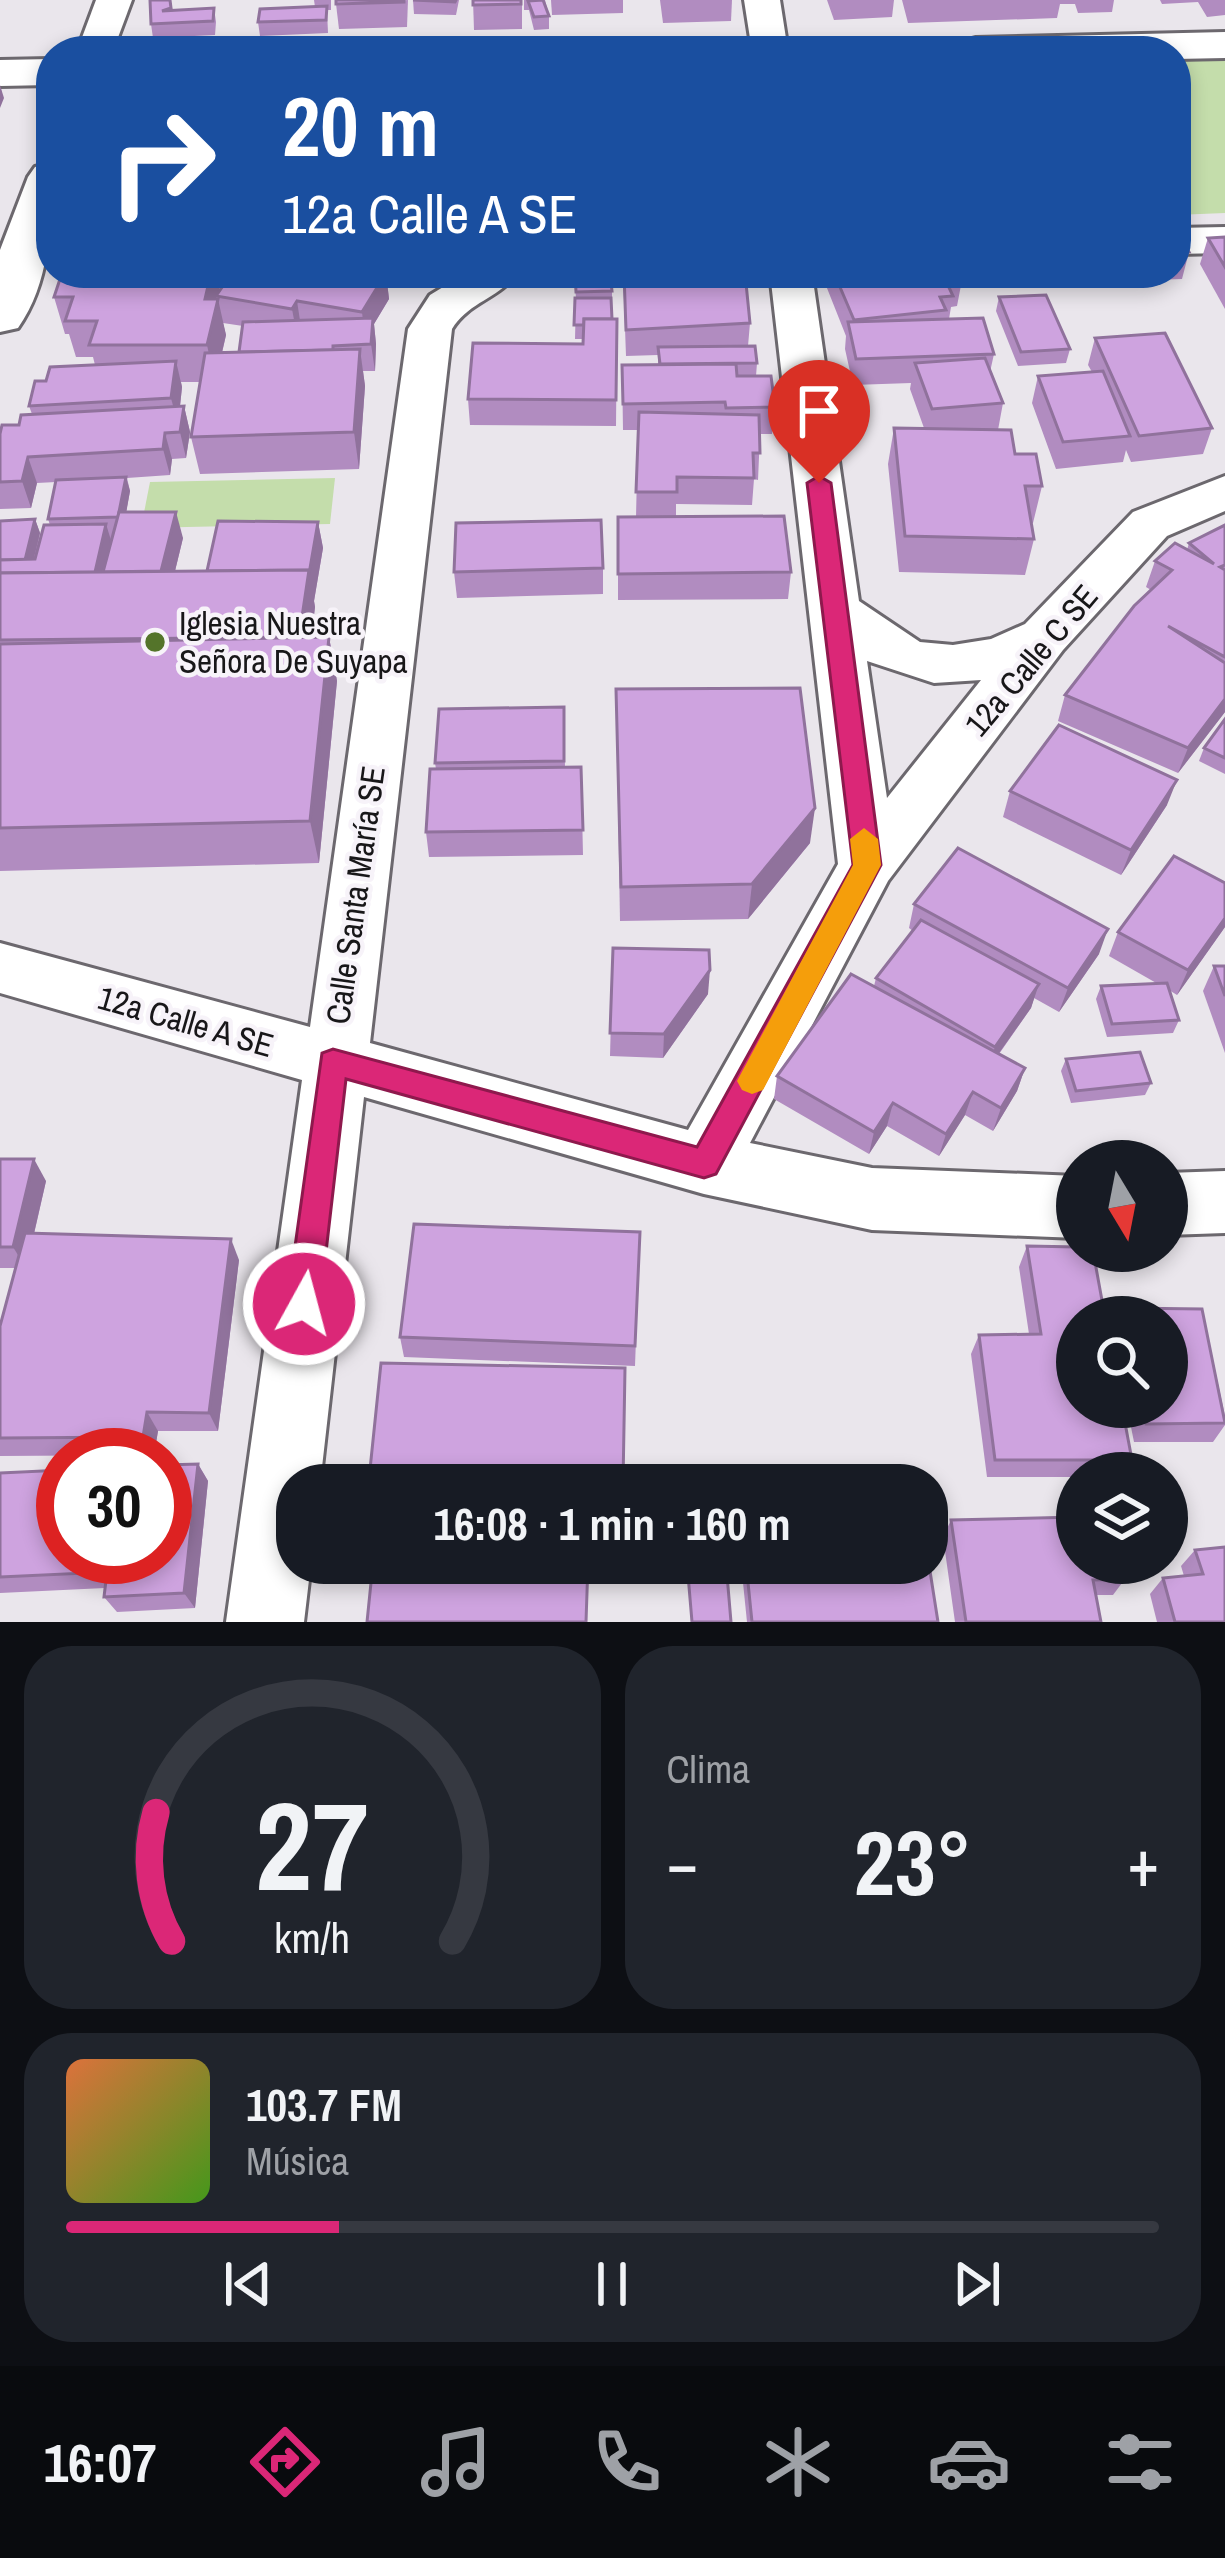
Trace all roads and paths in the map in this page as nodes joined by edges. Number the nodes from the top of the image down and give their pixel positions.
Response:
1 (114, 0) edge
2 (762, 0) edge
3 (101, 36) edge
4 (768, 36) edge
5 (1225, 45) edge
6 (1191, 46) edge
7 (36, 72) edge
8 (0, 73) edge
9 (36, 207) edge
10 (1225, 240) edge
11 (1191, 241) edge
12 (12, 254) edge
13 (471, 288) edge
14 (793, 288) edge
15 (0, 317) edge
16 (1225, 492) edge
17 (836, 610) junction
18 (1043, 638) junction
19 (867, 865) junction
20 (0, 968) edge
21 (333, 1062) junction
22 (704, 1164) junction
23 (1225, 1202) edge
24 (1188, 1203) edge
25 (1056, 1206) edge
26 (265, 1622) edge

1 - 3 street
2 - 4 street
5 - 6 street
7 - 8 street
9 - 12 street
10 - 11 street
12 - 15 street
13 - 21 street, Calle Santa María SE
14 - 17 street
16 - 18 street, 12a Calle C SE
17 - 18 street
17 - 19 street
18 - 19 street, 12a Calle C SE
19 - 22 street, 12a Calle C SE
20 - 21 street, 12a Calle A SE
21 - 22 street, 12a Calle A SE
21 - 26 street, Calle Santa María SE
22 - 25 street, 12a Calle A SE
23 - 24 street

